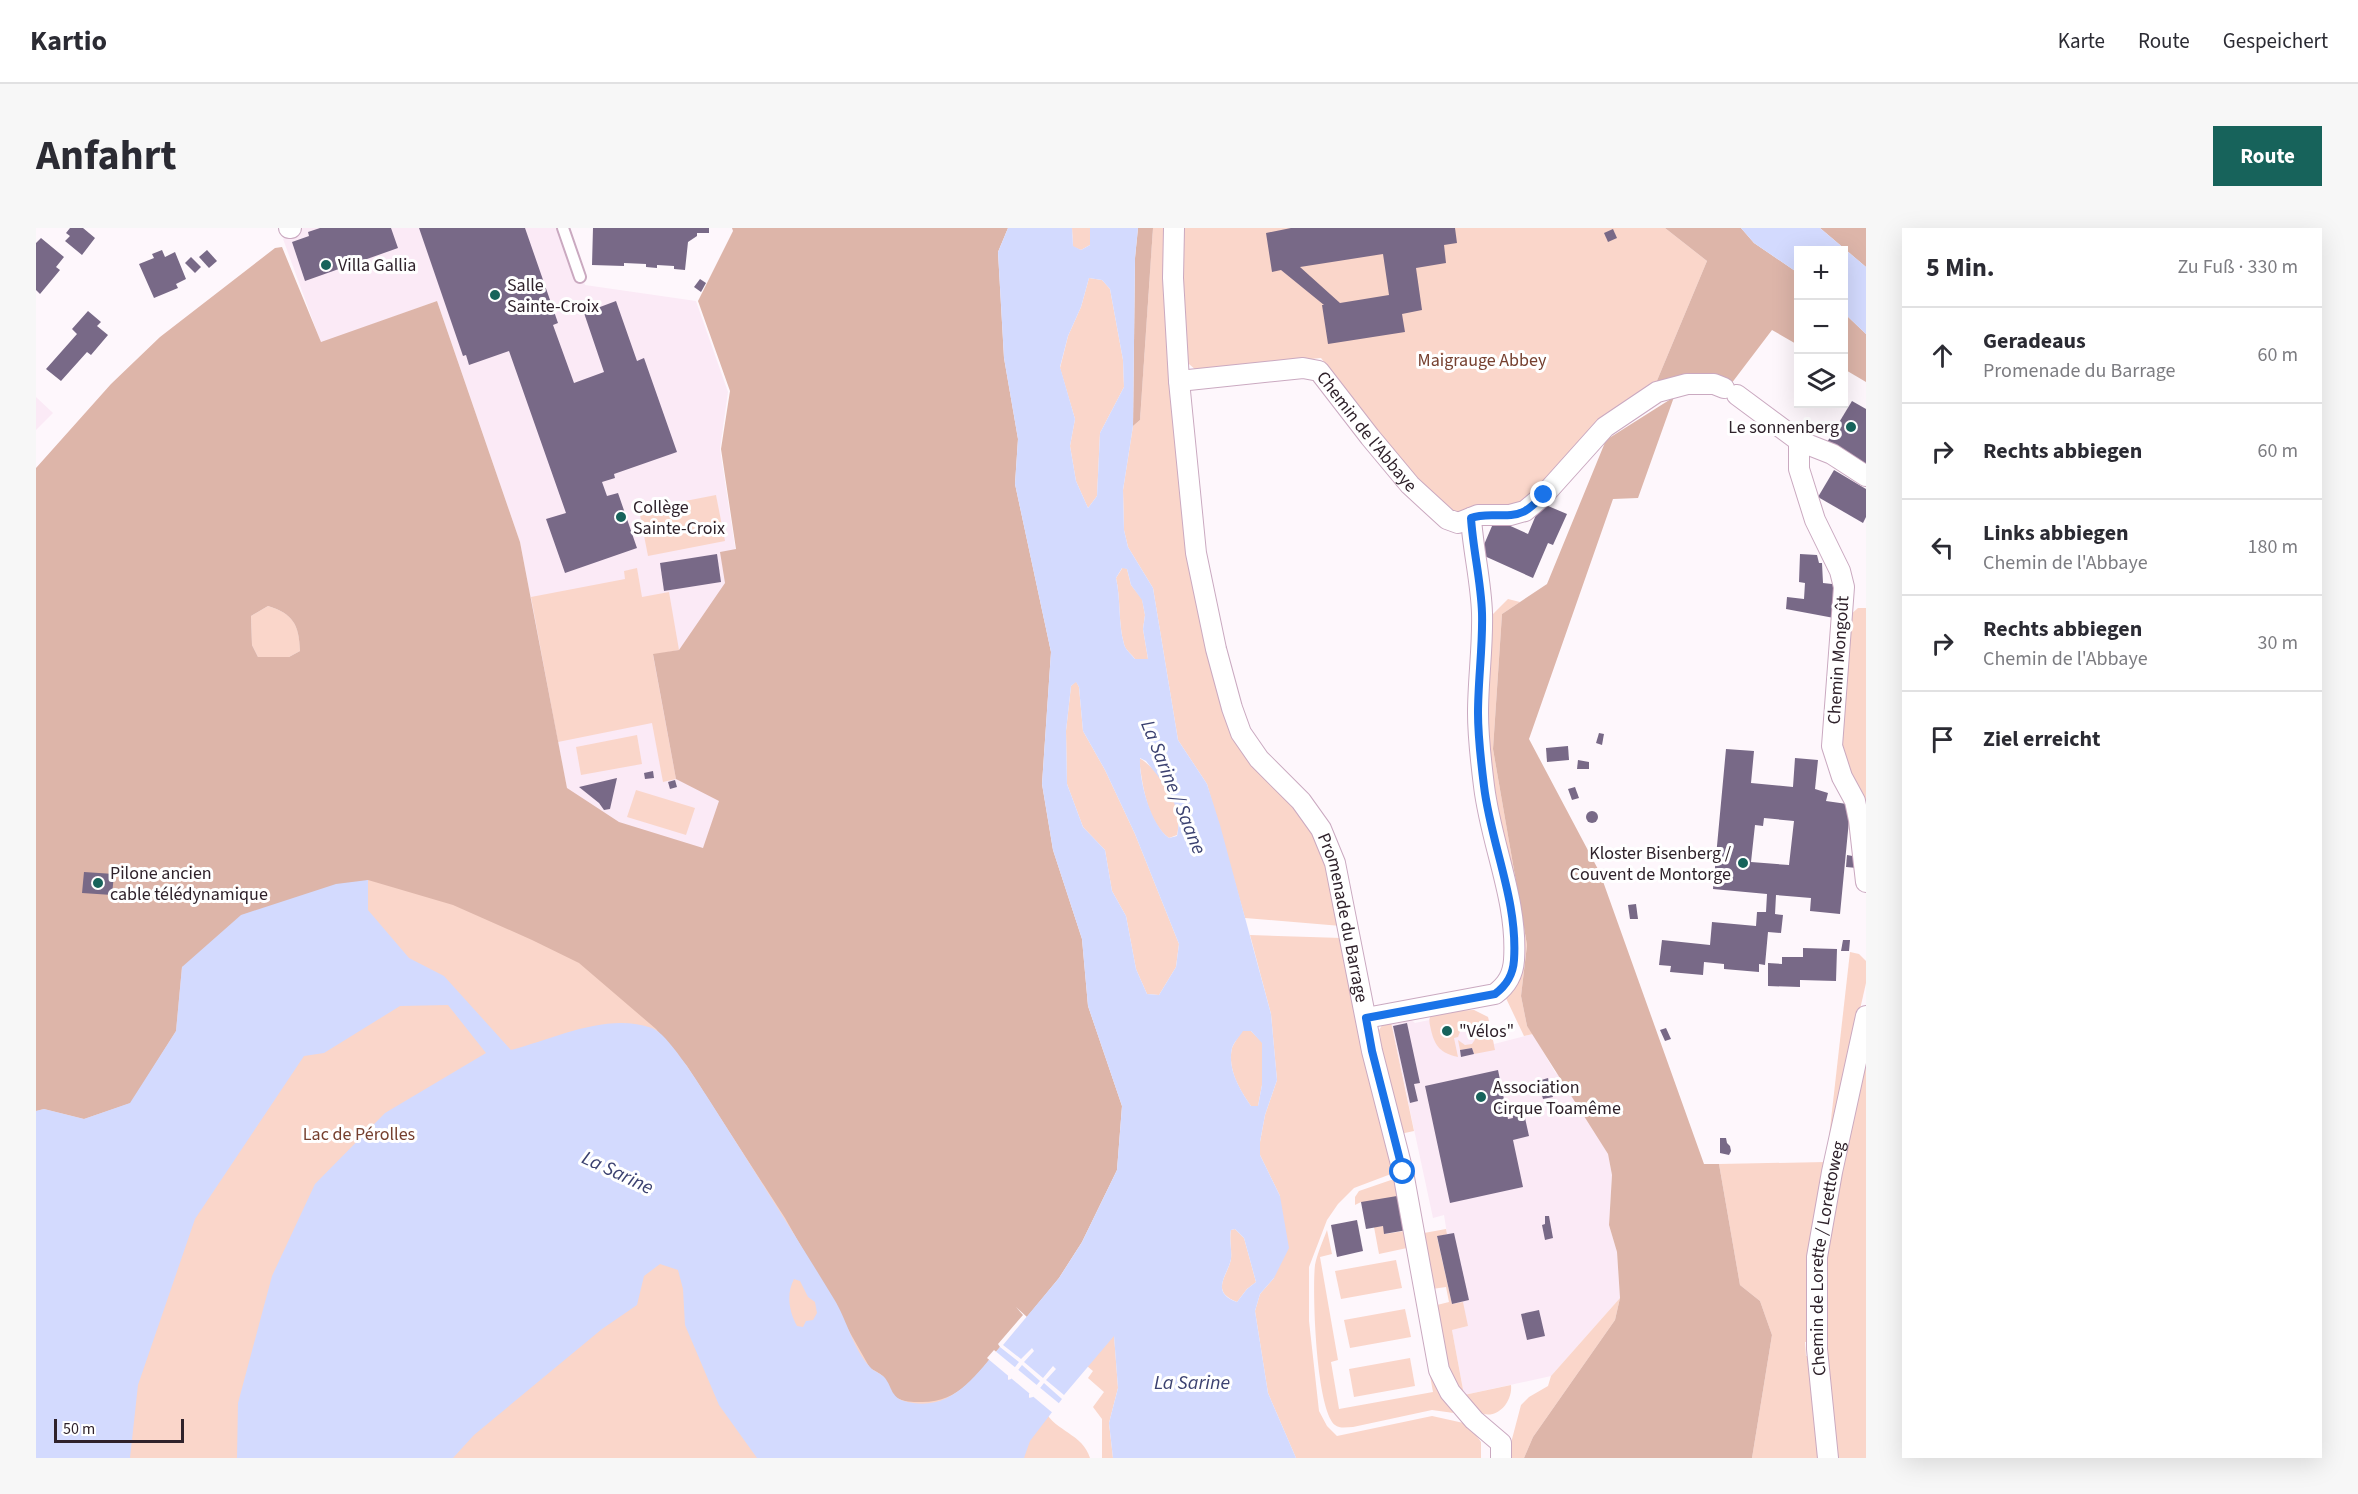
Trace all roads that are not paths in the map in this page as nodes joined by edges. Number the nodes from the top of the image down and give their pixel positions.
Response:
1 (564, 228) edge
2 (1174, 228) edge
3 (580, 277) dead end
4 (1179, 381) junction
5 (1799, 441) junction
6 (1866, 476) edge
7 (1471, 518) junction
8 (1866, 882) edge
9 (1866, 1016) edge
10 (1366, 1018) junction
11 (1501, 1458) edge
12 (1828, 1458) edge

1 - 3 lane
2 - 4 street, Promenade du Barrage
4 - 7 street, Chemin de l'Abbaye
4 - 10 street, Promenade du Barrage
5 - 6 street, Chemin de l'Abbaye
5 - 7 street, Chemin de l'Abbaye
5 - 8 street, Chemin Mongoût
7 - 10 street
9 - 12 street, Chemin de Lorette / Lorettoweg
10 - 11 street, Promenade du Barrage

